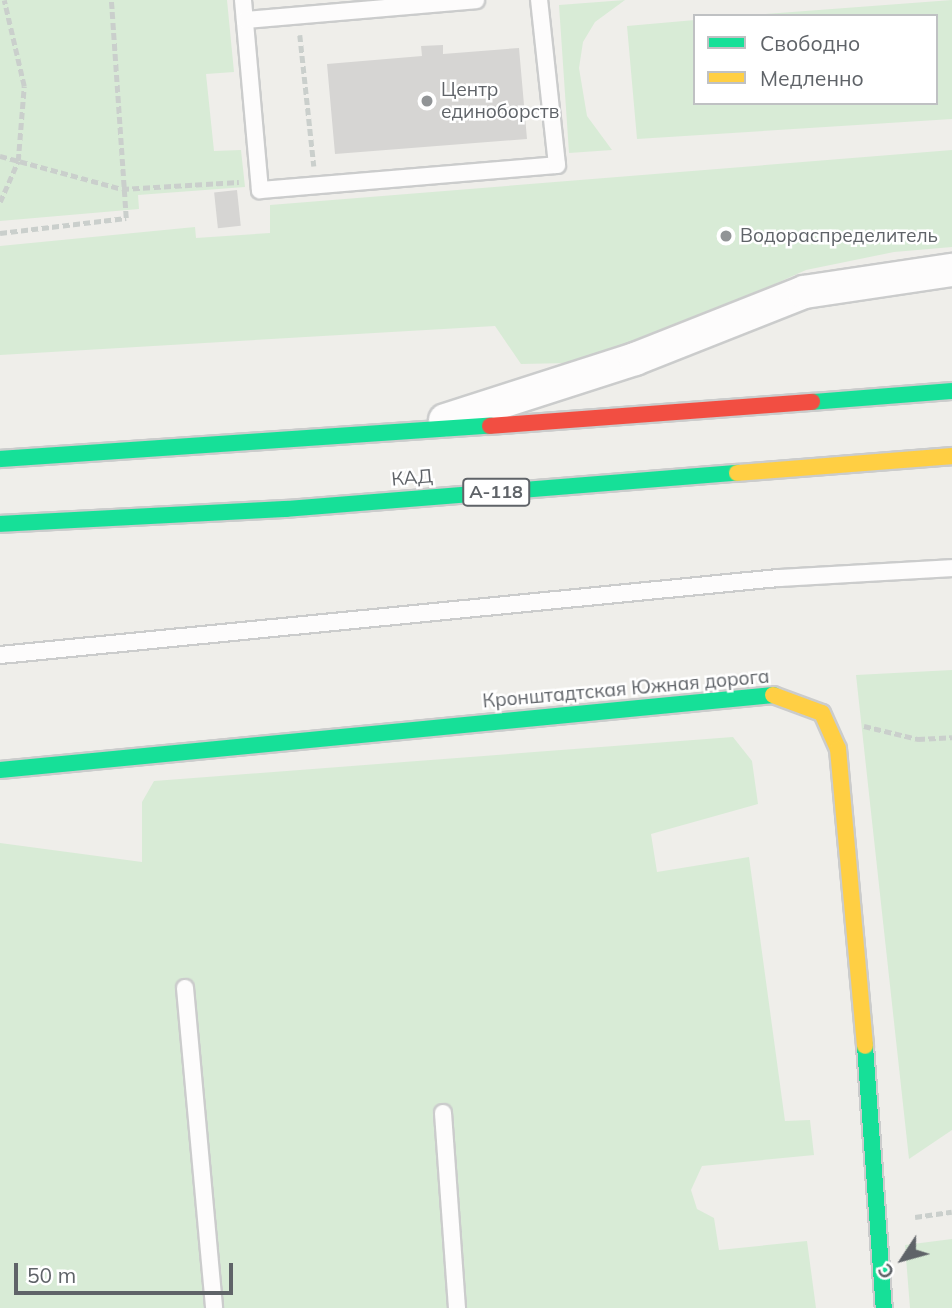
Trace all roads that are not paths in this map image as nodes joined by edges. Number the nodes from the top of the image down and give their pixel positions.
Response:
1 (243, 0) edge
2 (476, 0) edge
3 (539, 0) edge
4 (245, 20) junction
5 (952, 270) edge
6 (952, 391) edge
7 (410, 431) junction
8 (952, 456) edge
9 (0, 459) edge
10 (0, 524) edge
11 (952, 568) edge
12 (0, 655) edge
13 (0, 770) edge
14 (184, 988) dead end
15 (443, 1113) dead end
16 (214, 1308) edge
17 (457, 1308) edge
18 (884, 1308) edge

1 - 4 lane
2 - 4 lane
3 - 4 lane
5 - 7 street
6 - 7 main road
7 - 9 main road
8 - 10 main road, КАД / А-118
11 - 12 lane
13 - 18 main road, Кронштадтская Южная дорога
14 - 16 lane
15 - 17 lane

